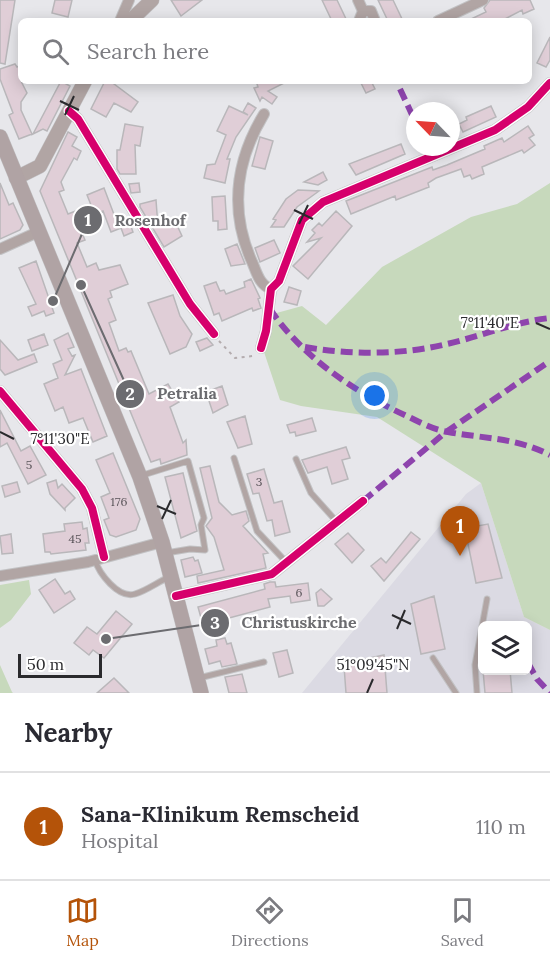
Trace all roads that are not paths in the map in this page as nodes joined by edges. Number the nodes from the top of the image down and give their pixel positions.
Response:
1 (129, 0) edge
2 (152, 0) edge
3 (358, 0) edge
4 (481, 0) edge
5 (361, 16) edge
6 (121, 18) edge
7 (133, 18) edge
8 (374, 18) edge
9 (444, 18) edge
10 (550, 83) edge
11 (83, 84) edge
12 (69, 111) junction
13 (264, 114) dead end
14 (0, 137) edge
15 (16, 178) junction
16 (40, 231) junction
17 (0, 249) edge
18 (271, 289) junction
19 (214, 334) road end
20 (261, 348) road end
21 (0, 391) edge
22 (234, 458) dead end
23 (297, 459) dead end
24 (140, 477) junction
25 (363, 501) dead end
26 (337, 522) junction
27 (163, 548) junction
28 (99, 558) junction
29 (288, 564) junction
30 (0, 576) edge
31 (171, 576) junction
32 (176, 596) junction
33 (487, 599) dead end
34 (433, 658) dead end
35 (264, 662) dead end
36 (199, 686) edge
37 (456, 693) edge
38 (477, 693) edge

1 - 6 street
2 - 7 street
3 - 5 street
4 - 9 street
5 - 8 street
10 - 18 street
11 - 12 street
12 - 15 street
12 - 19 street
13 - 18 street
14 - 15 main road
15 - 16 main road
16 - 17 street
16 - 24 main road
18 - 20 street
21 - 28 street
22 - 29 lane
23 - 26 lane
24 - 27 main road
24 - 27 lane
25 - 26 street
26 - 29 street
27 - 28 street
27 - 31 main road
28 - 30 street
28 - 31 lane
29 - 32 street
31 - 32 main road
32 - 36 main road
33 - 38 lane
34 - 37 lane
35 - 36 lane

